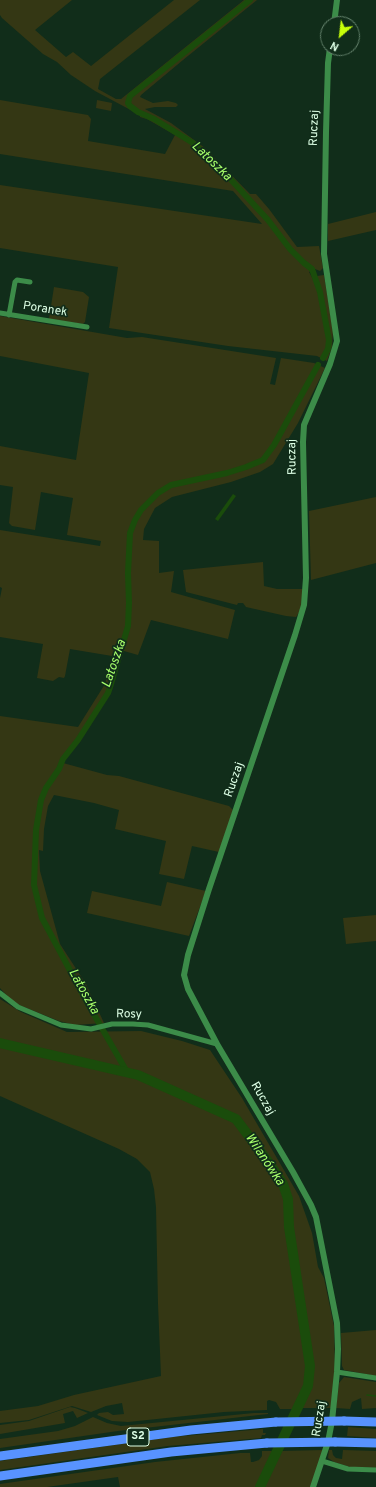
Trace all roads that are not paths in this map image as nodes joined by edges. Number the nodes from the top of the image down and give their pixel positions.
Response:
1 (337, 0) edge
2 (335, 16) edge
3 (329, 56) edge
4 (30, 282) dead end
5 (0, 313) edge
6 (9, 315) junction
7 (87, 327) dead end
8 (0, 993) edge
9 (217, 1044) junction
10 (337, 1372) junction
11 (376, 1378) edge
12 (376, 1422) edge
13 (376, 1443) edge
14 (0, 1456) edge
15 (322, 1461) junction
16 (376, 1470) edge
17 (0, 1476) edge
18 (313, 1487) edge

1 - 2 street
3 - 9 street, Ruczaj
4 - 6 street
5 - 6 street, Poranek
6 - 7 street, Poranek
8 - 9 street, Rosy
9 - 10 street, Ruczaj
10 - 11 street
10 - 15 street, Ruczaj
12 - 14 highway, S2, bridge
13 - 17 highway, S2, bridge
15 - 16 street
15 - 18 street, Ruczaj

